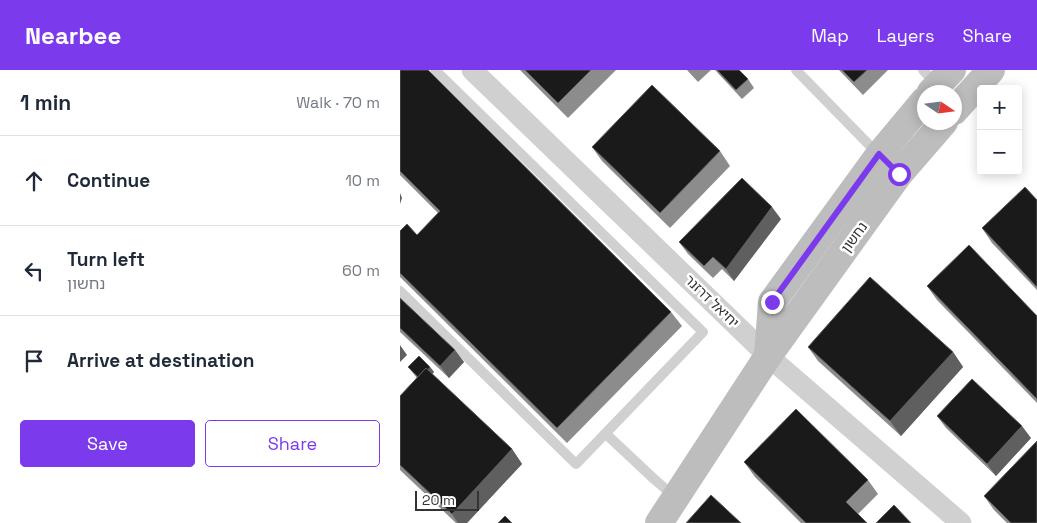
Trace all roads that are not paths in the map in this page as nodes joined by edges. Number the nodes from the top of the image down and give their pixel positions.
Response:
1 (435, 70) edge
2 (472, 70) edge
3 (796, 70) edge
4 (991, 70) edge
5 (934, 84) edge
6 (962, 101) edge
7 (934, 130) edge
8 (889, 164) junction
9 (400, 291) edge
10 (768, 356) junction
11 (606, 434) junction
12 (676, 497) junction
13 (658, 523) edge
14 (961, 523) edge

1 - 11 lane
2 - 10 street, יחיאל דרזנר
3 - 8 lane
4 - 6 street
5 - 8 street, נחשון
7 - 8 street, נחשון
8 - 10 street, נחשון
9 - 11 lane
10 - 12 street, נחשון
10 - 14 street, יחיאל דרזנר
11 - 12 lane
12 - 13 street, נחשון

